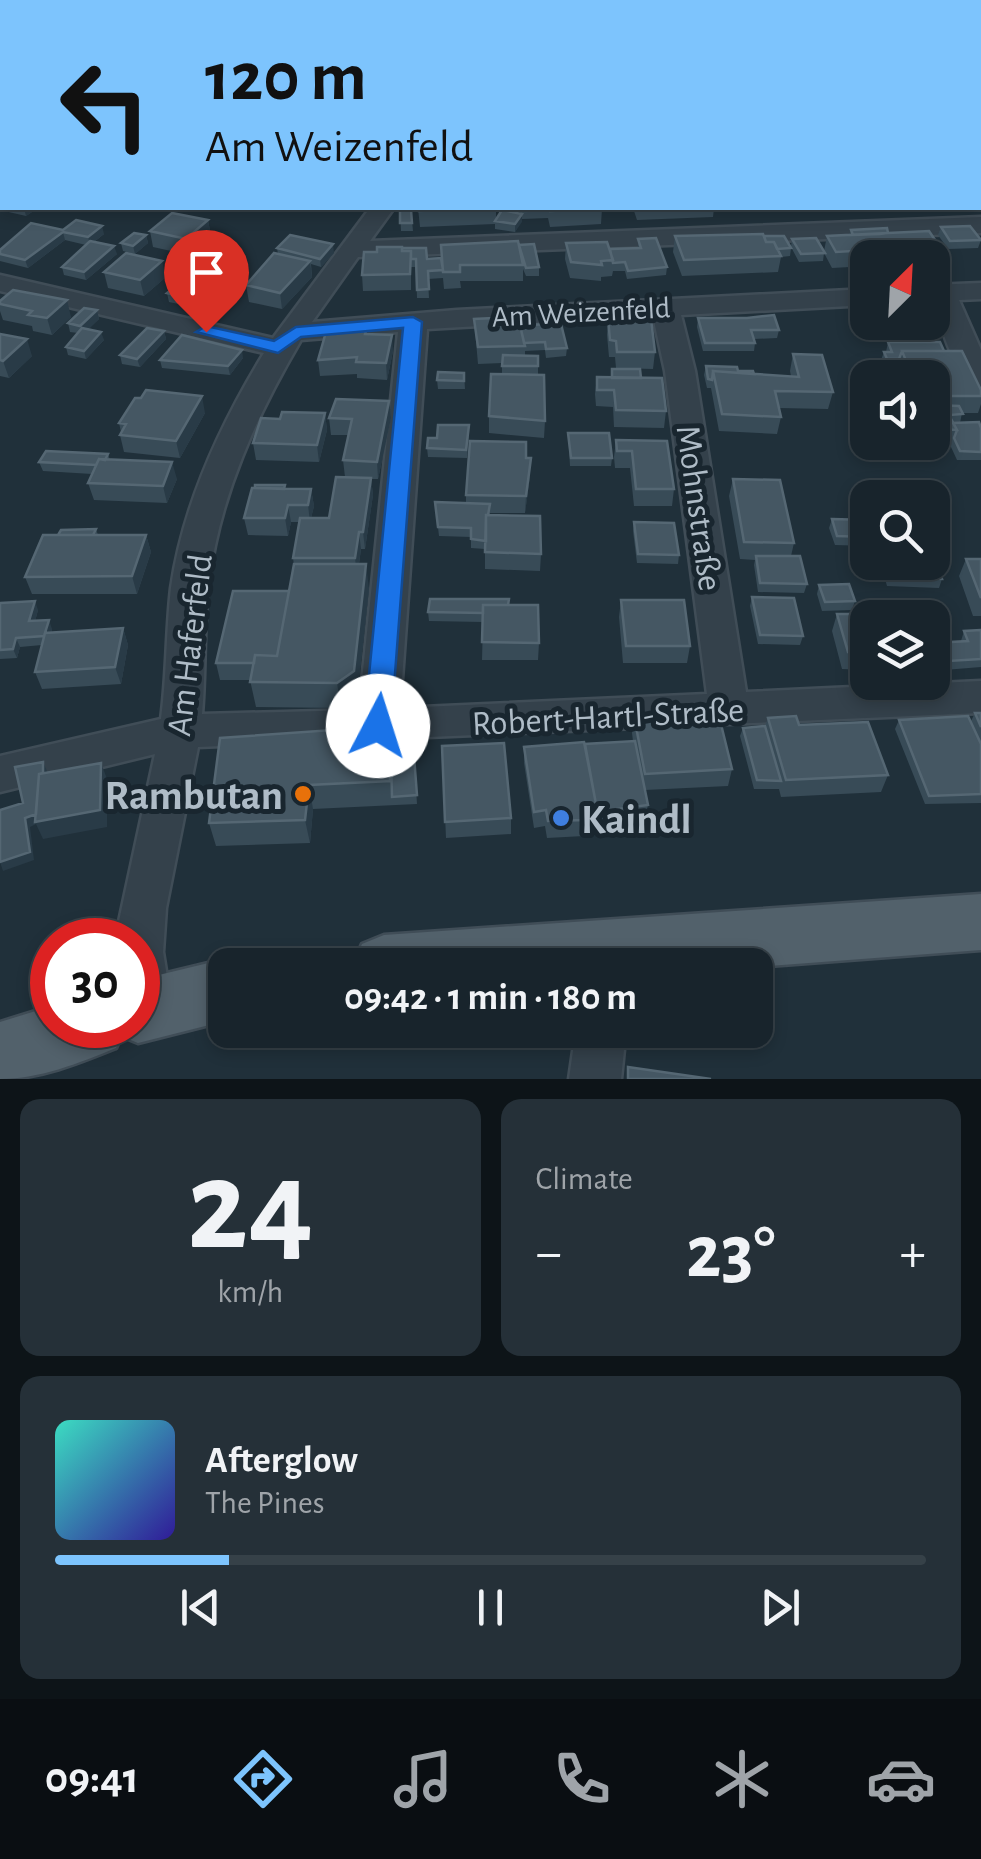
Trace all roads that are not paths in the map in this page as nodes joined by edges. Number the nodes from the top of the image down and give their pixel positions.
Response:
1 (380, 210) edge
2 (981, 225) edge
3 (349, 249) junction
4 (2, 286) edge
5 (981, 291) edge
6 (950, 292) edge
7 (850, 297) edge
8 (665, 308) junction
9 (950, 320) edge
10 (413, 322) junction
11 (286, 340) junction
12 (981, 384) edge
13 (981, 697) edge
14 (729, 710) junction
15 (378, 726) junction
16 (180, 731) junction
17 (0, 774) edge
18 (142, 918) edge
19 (981, 922) edge
20 (691, 948) edge
21 (208, 994) edge
22 (160, 1006) edge
23 (30, 1045) edge
24 (598, 1048) edge
25 (0, 1055) edge
26 (594, 1079) edge

1 - 3 street, Am Haferfeld
2 - 3 street
3 - 11 street, Am Haferfeld
4 - 11 street, Am Weizenfeld
5 - 6 street
7 - 8 street, Am Weizenfeld
8 - 10 street, Am Weizenfeld
8 - 14 street, Mohnstraße
9 - 12 street
10 - 11 street, Am Weizenfeld
10 - 15 street
11 - 16 street, Am Haferfeld
13 - 14 street, Robert-Hartl-Straße
14 - 15 street, Robert-Hartl-Straße
15 - 16 street, Robert-Hartl-Straße
16 - 17 street, Robert-Hartl-Straße
16 - 18 street, Am Haferfeld
19 - 20 main road
21 - 22 main road
23 - 25 main road
24 - 26 street

